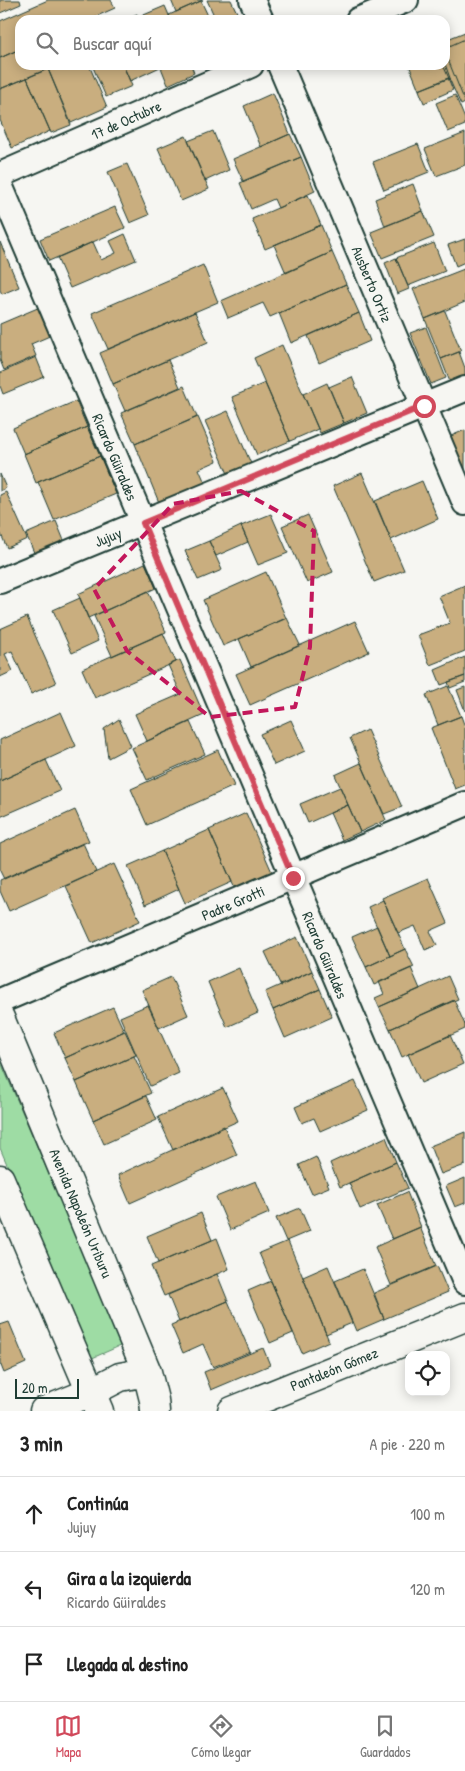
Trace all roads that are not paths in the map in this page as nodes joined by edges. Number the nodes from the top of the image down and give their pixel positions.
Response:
1 (252, 0) edge
2 (406, 0) edge
3 (259, 15) edge
4 (370, 15) edge
5 (240, 70) edge
6 (282, 70) edge
7 (0, 175) edge
8 (0, 185) edge
9 (465, 389) edge
10 (424, 406) junction
11 (465, 503) edge
12 (143, 523) junction
13 (0, 581) edge
14 (465, 804) edge
15 (293, 878) junction
16 (0, 1001) edge
17 (0, 1018) edge
18 (0, 1179) edge
19 (465, 1282) edge
20 (465, 1317) edge
21 (147, 1372) junction
22 (95, 1401) edge
23 (44, 1411) edge
24 (155, 1411) edge
25 (232, 1411) edge

1 - 3 street
2 - 4 street
5 - 7 street, 17 de Octubre
6 - 10 street, Ausberto Ortiz
8 - 12 street, Ricardo Güiraldes
9 - 10 street, Jujuy
10 - 11 street, Ausberto Ortiz
10 - 12 street, Jujuy
12 - 13 street, Jujuy
12 - 15 street, Ricardo Güiraldes
14 - 15 street, Padre Grotti
15 - 16 street, Padre Grotti
15 - 19 street, Ricardo Güiraldes
17 - 21 main road, Avenida Napoleón Uriburu
18 - 22 main road
20 - 25 main road, Pantaleón Gómez
21 - 22 main road
21 - 24 main road, Avenida Napoleón Uriburu
22 - 23 main road

